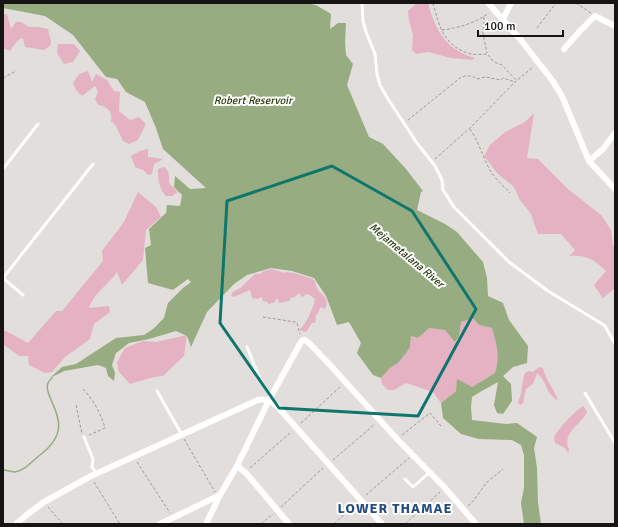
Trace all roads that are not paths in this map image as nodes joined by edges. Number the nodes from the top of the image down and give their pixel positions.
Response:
1 (362, 3) edge
2 (488, 3) edge
3 (511, 3) edge
4 (503, 19) junction
5 (614, 24) edge
6 (564, 49) dead end
7 (38, 124) dead end
8 (615, 133) edge
9 (589, 161) junction
10 (93, 164) dead end
11 (3, 169) edge
12 (615, 189) edge
13 (3, 278) edge
14 (23, 295) dead end
15 (615, 344) edge
16 (247, 347) dead end
17 (157, 391) dead end
18 (585, 393) dead end
19 (270, 397) junction
20 (182, 435) junction
21 (84, 437) road end
22 (615, 443) edge
23 (237, 466) junction
24 (430, 472) junction
25 (94, 475) junction
26 (405, 479) dead end
27 (219, 496) junction
28 (16, 524) edge
29 (160, 524) edge
30 (206, 524) edge
31 (289, 524) edge
32 (382, 524) edge
33 (476, 524) edge

1 - 15 lane
2 - 4 street
3 - 4 street
4 - 9 street
5 - 6 street
7 - 11 lane
8 - 9 street
9 - 12 street
10 - 13 lane
13 - 14 lane
16 - 19 lane
17 - 20 lane
18 - 22 lane
19 - 20 street
19 - 23 street
19 - 24 street
19 - 32 street
20 - 25 street
21 - 25 lane
23 - 27 street
23 - 31 street
24 - 26 lane
24 - 33 street
25 - 28 street
27 - 29 street
27 - 30 street

